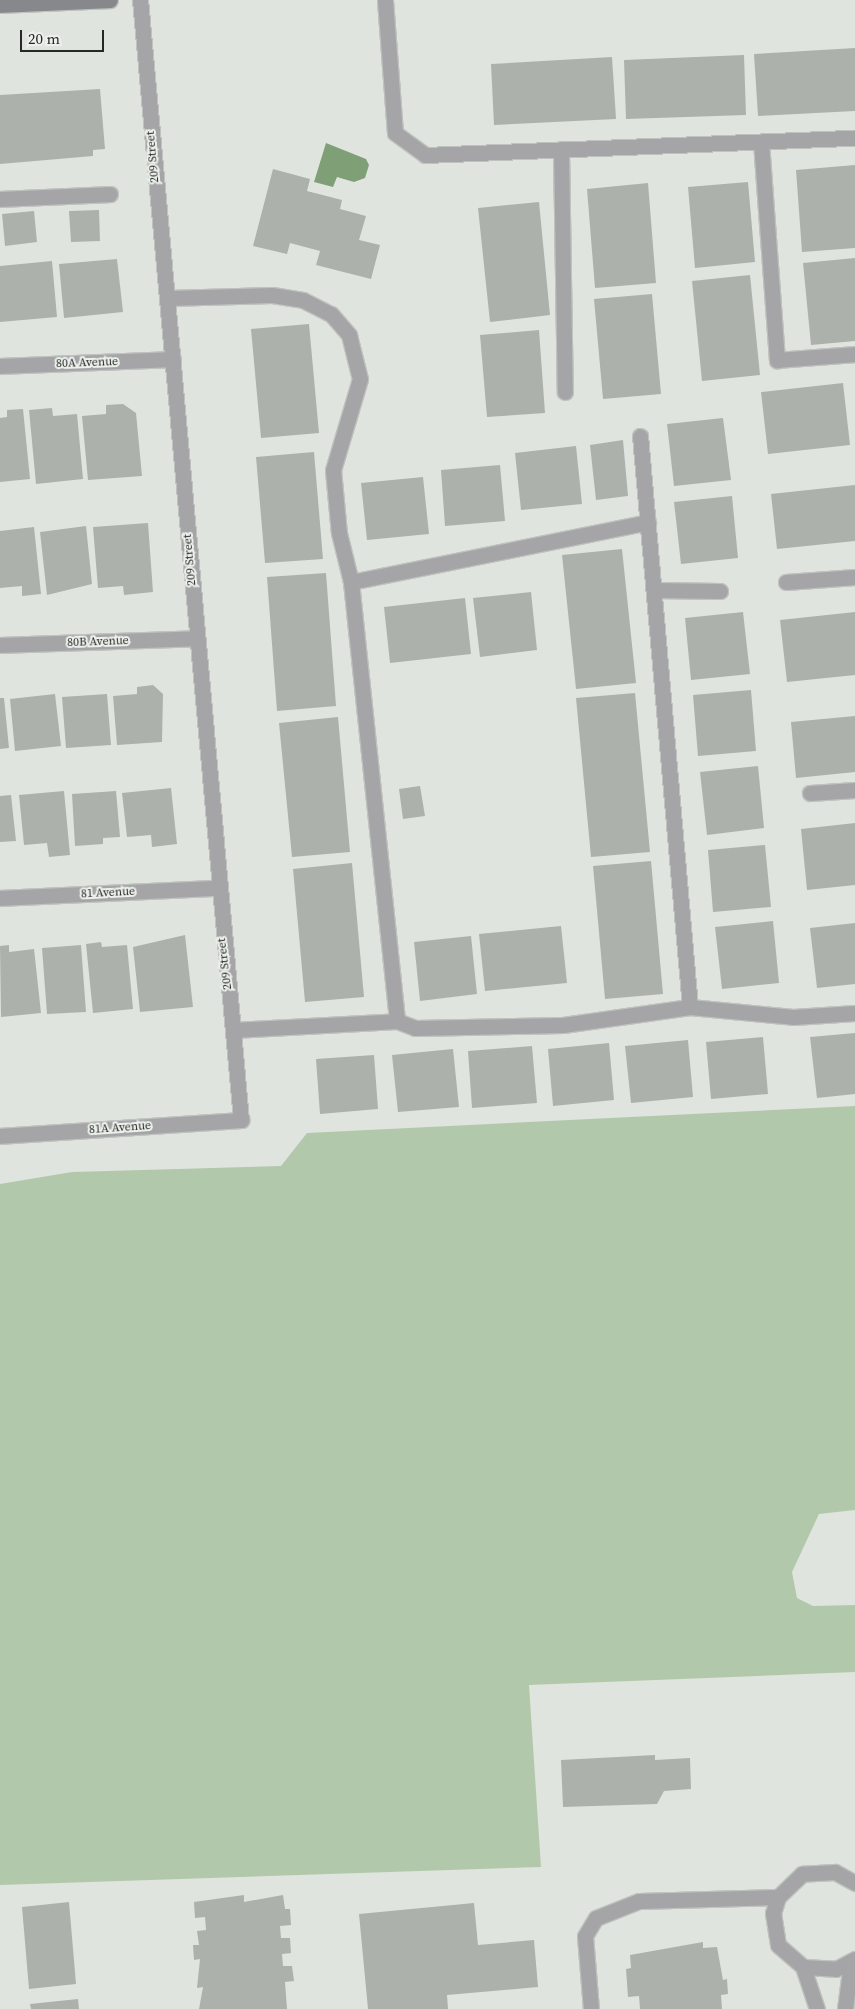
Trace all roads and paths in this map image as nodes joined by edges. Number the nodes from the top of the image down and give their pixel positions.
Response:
1 (110, 0) edge
2 (140, 0) edge
3 (385, 0) edge
4 (0, 5) edge
5 (855, 138) edge
6 (761, 142) junction
7 (562, 149) junction
8 (110, 194) dead end
9 (0, 199) edge
10 (168, 298) junction
11 (855, 354) edge
12 (173, 359) junction
13 (0, 366) edge
14 (565, 392) dead end
15 (640, 436) dead end
16 (648, 522) junction
17 (855, 577) edge
18 (351, 582) junction
19 (786, 582) dead end
20 (654, 590) junction
21 (720, 591) dead end
22 (196, 638) junction
23 (0, 645) edge
24 (855, 790) edge
25 (810, 793) dead end
26 (216, 888) junction
27 (0, 898) edge
28 (690, 1007) junction
29 (855, 1013) edge
30 (397, 1021) junction
31 (233, 1030) junction
32 (241, 1120) joint
33 (0, 1136) edge
34 (855, 1882) edge
35 (778, 1897) junction
36 (853, 1961) edge
37 (803, 1967) junction
38 (591, 2009) edge
39 (818, 2009) edge
40 (845, 2009) edge

1 - 4 main road
2 - 10 street, 209 Street
3 - 7 street
5 - 6 street
6 - 7 street
6 - 11 street
7 - 14 street
8 - 9 street
10 - 12 street, 209 Street
10 - 18 street
12 - 13 street, 80A Avenue
12 - 22 street, 209 Street
15 - 16 street
16 - 18 street
16 - 20 street
17 - 19 street
18 - 30 street
20 - 21 street
20 - 28 street
22 - 23 street, 80B Avenue
22 - 26 street, 209 Street
24 - 25 street
26 - 27 street, 81 Avenue
26 - 31 street, 209 Street
28 - 29 street
28 - 30 street
30 - 31 street
31 - 32 street, 209 Street
32 - 33 street, 81A Avenue
34 - 35 street
35 - 37 street
35 - 38 street
36 - 37 street
36 - 40 street
37 - 39 street

